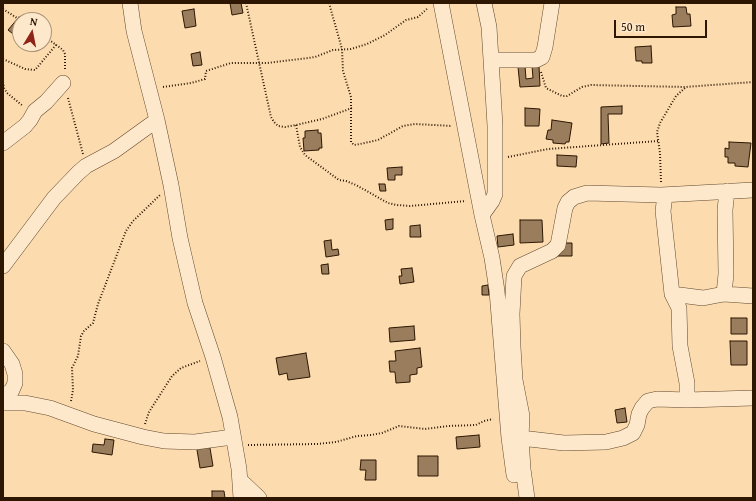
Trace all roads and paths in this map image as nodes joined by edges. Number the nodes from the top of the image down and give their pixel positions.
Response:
1 (130, 3) edge
2 (246, 3) edge
3 (329, 3) edge
4 (484, 3) edge
5 (552, 3) edge
6 (435, 5) edge
7 (3, 9) edge
8 (12, 15) edge
9 (56, 45) dead end
10 (342, 49) junction
11 (3, 59) edge
12 (491, 60) junction
13 (536, 60) junction
14 (260, 63) junction
15 (3, 82) edge
16 (753, 82) edge
17 (63, 83) dead end
18 (685, 87) junction
19 (152, 99) junction
20 (352, 108) junction
21 (34, 114) junction
22 (157, 120) junction
23 (296, 125) junction
24 (465, 127) junction
25 (658, 141) junction
26 (3, 143) edge
27 (495, 159) junction
28 (171, 185) junction
29 (753, 190) edge
30 (727, 191) junction
31 (663, 195) junction
32 (479, 199) junction
33 (482, 215) junction
34 (3, 266) edge
35 (672, 294) junction
36 (724, 294) junction
37 (753, 296) edge
38 (3, 351) edge
39 (213, 357) junction
40 (3, 397) edge
41 (753, 398) edge
42 (687, 400) junction
43 (3, 403) edge
44 (66, 415) junction
45 (507, 417) junction
46 (143, 437) junction
47 (521, 438) junction
48 (234, 441) junction
49 (240, 480) junction
50 (241, 498) edge
51 (259, 498) edge
52 (517, 498) edge
53 (527, 498) edge

1 - 19 street
2 - 14 path
3 - 10 path
4 - 12 street
5 - 13 street
6 - 10 path
6 - 24 street
7 - 8 path
9 - 11 path
10 - 14 path
10 - 20 path
12 - 13 street
12 - 27 street
13 - 18 path
14 - 19 path
14 - 23 path
15 - 21 path
16 - 18 path
17 - 21 street
18 - 25 path
19 - 22 street
20 - 23 path
20 - 24 path
21 - 26 street
22 - 28 street
22 - 34 street
23 - 32 path
24 - 32 street
25 - 27 path
25 - 31 path
27 - 33 street
28 - 39 street
28 - 44 path
29 - 30 street
30 - 31 street
30 - 36 street
31 - 35 street
31 - 47 street
32 - 33 street
33 - 45 street
35 - 36 street
35 - 42 street
36 - 37 street
38 - 40 street
39 - 46 path
39 - 48 street
41 - 42 street
42 - 47 street
43 - 44 street
44 - 46 street
45 - 48 path
45 - 52 street
46 - 48 street
47 - 53 street
48 - 49 street
49 - 50 street
49 - 51 street

